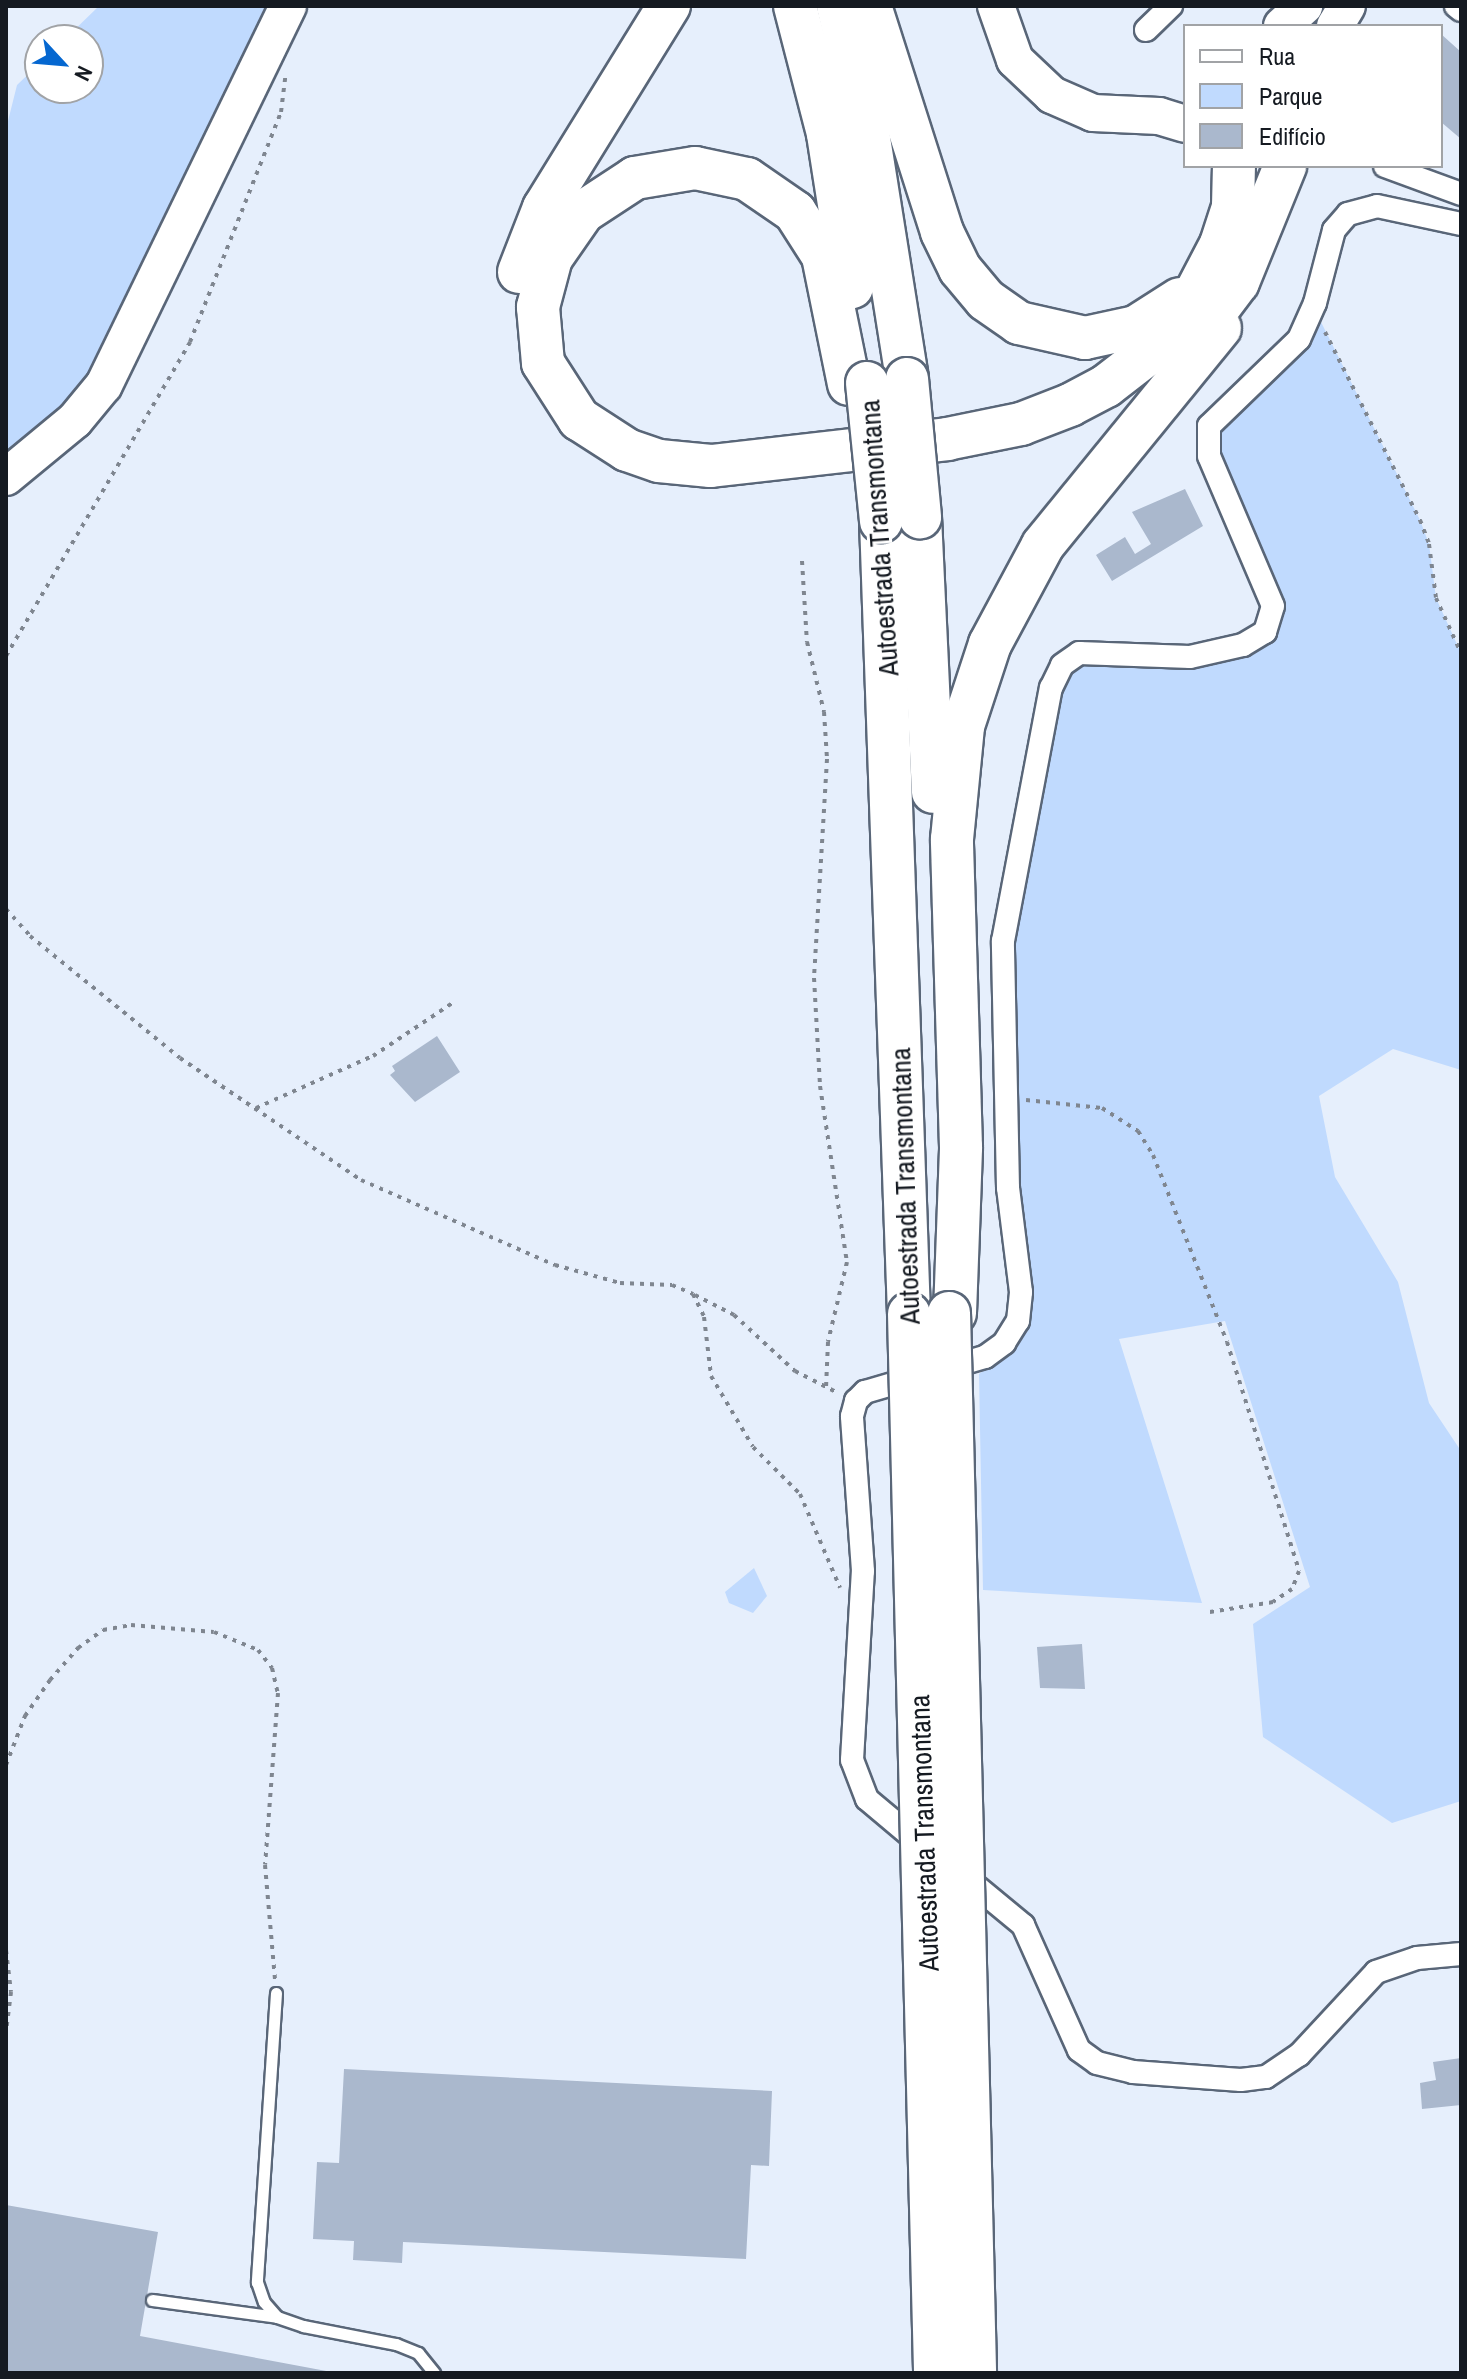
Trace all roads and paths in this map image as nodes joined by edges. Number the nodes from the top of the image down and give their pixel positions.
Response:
1 (288, 6) edge
2 (669, 6) edge
3 (795, 6) edge
4 (838, 6) edge
5 (870, 6) edge
6 (996, 6) edge
7 (1171, 6) edge
8 (1304, 6) edge
9 (1347, 6) edge
10 (1456, 6) edge
11 (1461, 10) edge
12 (1284, 24) edge
13 (1336, 24) edge
14 (1146, 30) dead end
15 (271, 41) junction
16 (1176, 114) edge
17 (1234, 168) edge
18 (1284, 168) edge
19 (1390, 168) edge
20 (1403, 168) edge
21 (1419, 179) junction
22 (1461, 194) edge
23 (1461, 224) edge
24 (1225, 272) junction
25 (1315, 303) junction
26 (874, 382) junction
27 (6, 477) edge
28 (888, 520) junction
29 (802, 561) dead end
30 (1461, 653) edge
31 (6, 656) edge
32 (6, 909) edge
33 (454, 1002) dead end
34 (1008, 1099) junction
35 (255, 1109) junction
36 (693, 1294) junction
37 (938, 1314) junction
38 (826, 1387) junction
39 (856, 1401) junction
40 (1210, 1612) dead end
41 (862, 1613) junction
42 (6, 1765) edge
43 (6, 1950) edge
44 (1461, 1954) edge
45 (276, 1993) joint
46 (6, 2032) edge
47 (152, 2300) dead end
48 (277, 2317) junction
49 (434, 2373) edge
50 (935, 2373) edge
51 (975, 2373) edge

1 - 15 main road
2 - 24 highway
3 - 26 highway, Autoestrada Transmontana
4 - 26 highway, Autoestrada Transmontana
5 - 24 highway
6 - 16 main road
7 - 14 street
8 - 12 main road
9 - 13 main road
10 - 11 street
15 - 27 main road
15 - 31 path
17 - 24 highway
18 - 24 highway
19 - 21 street
20 - 21 street
21 - 22 street
23 - 25 street
24 - 26 highway
24 - 37 highway
25 - 30 path
25 - 34 street
26 - 28 highway, Autoestrada Transmontana, bridge
26 - 28 highway
28 - 37 highway, Autoestrada Transmontana
28 - 37 highway, Autoestrada Transmontana
29 - 38 path
32 - 35 path
33 - 35 path
34 - 39 street
34 - 40 path
35 - 36 path
36 - 38 path
36 - 41 path
37 - 50 highway, Autoestrada Transmontana, bridge
37 - 51 highway, Autoestrada Transmontana, bridge
38 - 39 path
39 - 41 street
41 - 44 street
42 - 45 path
43 - 46 path
45 - 48 lane
47 - 48 lane
48 - 49 lane

